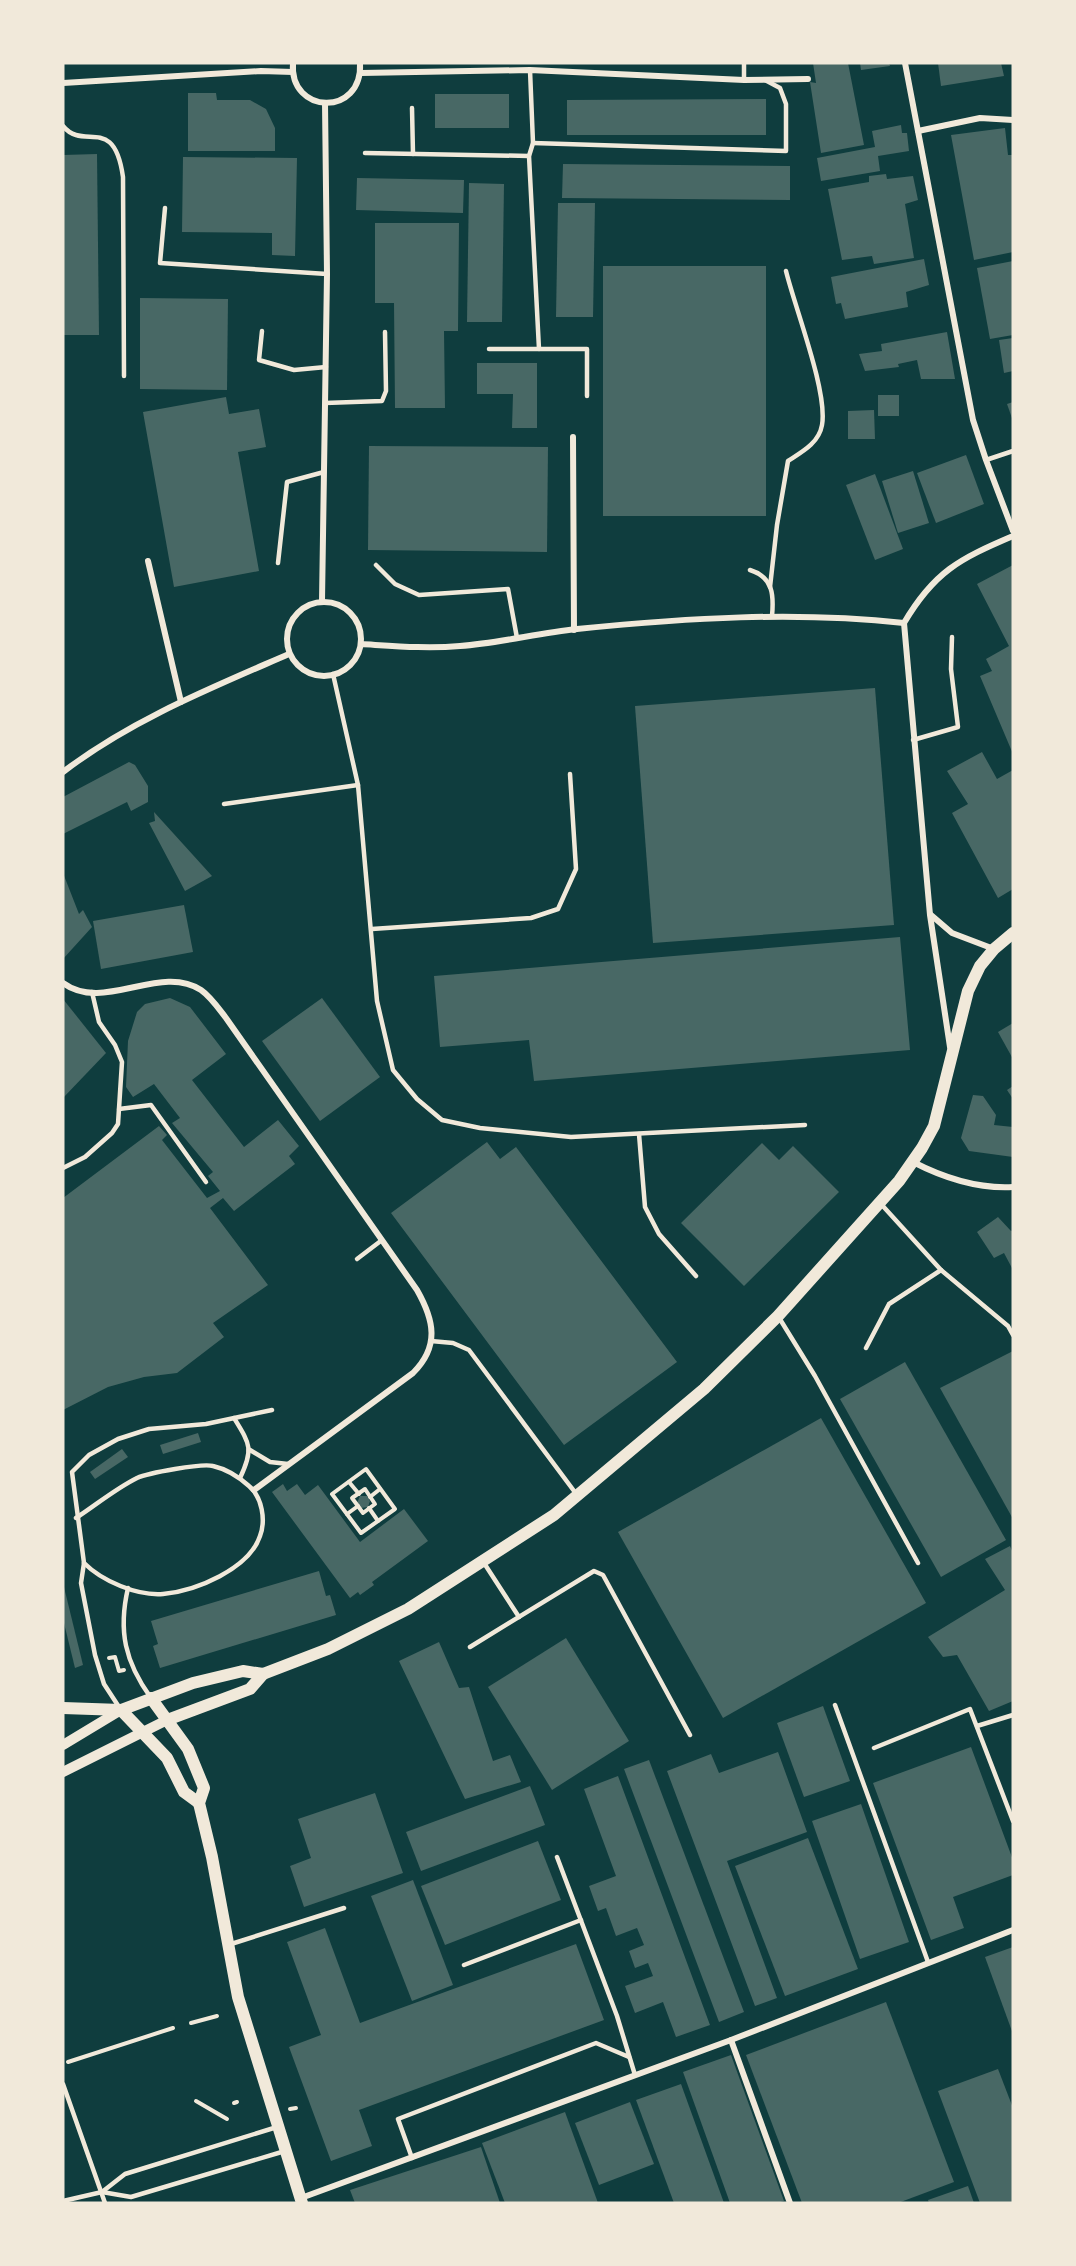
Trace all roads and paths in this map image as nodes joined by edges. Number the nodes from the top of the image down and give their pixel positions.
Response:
1 (258, 63) edge
2 (294, 63) edge
3 (360, 63) edge
4 (744, 63) edge
5 (905, 63) edge
6 (530, 70) junction
7 (261, 71) junction
8 (293, 72) junction
9 (360, 74) junction
10 (808, 79) dead end
11 (744, 80) junction
12 (764, 80) junction
13 (63, 82) edge
14 (325, 103) junction
15 (412, 108) dead end
16 (1013, 120) edge
17 (63, 126) edge
18 (918, 131) junction
19 (533, 142) junction
20 (365, 153) dead end
21 (412, 154) junction
22 (529, 156) junction
23 (165, 208) dead end
24 (786, 271) dead end
25 (327, 274) junction
26 (262, 331) dead end
27 (385, 333) dead end
28 (489, 350) dead end
29 (539, 350) junction
30 (326, 367) junction
31 (124, 376) dead end
32 (586, 396) dead end
33 (325, 402) junction
34 (573, 437) dead end
35 (1013, 451) edge
36 (986, 460) junction
37 (324, 472) junction
38 (1013, 531) edge
39 (1013, 536) edge
40 (148, 561) dead end
41 (278, 563) dead end
42 (376, 565) dead end
43 (750, 570) dead end
44 (770, 587) junction
45 (322, 601) junction
46 (772, 616) junction
47 (904, 624) junction
48 (574, 630) junction
49 (952, 637) dead end
50 (517, 638) junction
51 (360, 644) junction
52 (289, 654) junction
53 (333, 674) junction
54 (181, 702) junction
55 (913, 740) junction
56 (63, 772) edge
57 (570, 774) dead end
58 (358, 785) junction
59 (225, 804) dead end
60 (930, 915) junction
61 (372, 929) junction
62 (1013, 933) edge
63 (994, 949) junction
64 (63, 983) edge
65 (92, 992) junction
66 (951, 1056) junction
67 (119, 1109) junction
68 (805, 1125) dead end
69 (639, 1134) junction
70 (912, 1162) junction
71 (63, 1168) edge
72 (206, 1182) dead end
73 (1013, 1187) edge
74 (879, 1203) junction
75 (382, 1240) junction
76 (357, 1259) dead end
77 (941, 1270) junction
78 (696, 1276) dead end
79 (778, 1316) junction
80 (1013, 1335) edge
81 (431, 1341) junction
82 (866, 1347) dead end
83 (272, 1410) dead end
84 (234, 1418) junction
85 (250, 1449) junction
86 (290, 1464) junction
87 (240, 1478) junction
88 (349, 1482) junction
89 (380, 1489) junction
90 (254, 1490) junction
91 (358, 1494) junction
92 (577, 1495) junction
93 (370, 1497) junction
94 (358, 1506) junction
95 (369, 1508) junction
96 (347, 1514) junction
97 (76, 1518) junction
98 (378, 1521) junction
99 (483, 1560) junction
100 (84, 1563) junction
101 (918, 1563) dead end
102 (128, 1588) junction
103 (519, 1617) junction
104 (470, 1647) dead end
105 (263, 1674) junction
106 (151, 1698) junction
107 (835, 1705) dead end
108 (63, 1708) edge
109 (121, 1710) junction
110 (1013, 1715) edge
111 (167, 1720) junction
112 (977, 1725) junction
113 (143, 1732) junction
114 (690, 1735) dead end
115 (63, 1745) edge
116 (874, 1748) dead end
117 (63, 1772) edge
118 (199, 1803) junction
119 (1013, 1821) edge
120 (557, 1857) dead end
121 (344, 1908) dead end
122 (581, 1920) junction
123 (1013, 1930) edge
124 (228, 1945) junction
125 (928, 1962) junction
126 (464, 1965) dead end
127 (217, 2016) dead end
128 (191, 2023) dead end
129 (173, 2028) dead end
130 (731, 2040) junction
131 (629, 2057) junction
132 (68, 2062) dead end
133 (635, 2075) junction
134 (63, 2084) edge
135 (196, 2101) dead end
136 (296, 2108) dead end
137 (290, 2109) dead end
138 (227, 2119) dead end
139 (277, 2127) junction
140 (285, 2151) junction
141 (412, 2158) junction
142 (102, 2192) junction
143 (63, 2201) edge
144 (301, 2201) edge
145 (105, 2203) edge
146 (790, 2203) edge

1 - 7 lane
2 - 8 street
3 - 9 street
4 - 11 lane
5 - 18 street
6 - 9 street
6 - 11 street
6 - 19 lane
7 - 8 street
7 - 13 street
8 - 14 street
9 - 14 street
10 - 12 street
11 - 12 street
12 - 19 lane
14 - 25 street
15 - 21 lane
16 - 18 street
17 - 31 lane
18 - 36 street
19 - 22 lane
20 - 21 lane
21 - 22 lane
22 - 29 lane
23 - 25 lane
24 - 44 lane
25 - 30 street
26 - 30 lane
27 - 33 lane
28 - 29 lane
29 - 32 lane
30 - 33 street
33 - 37 street
34 - 48 street
35 - 36 lane
36 - 38 street
37 - 41 lane
37 - 45 street
39 - 47 street
40 - 54 street
42 - 50 lane
43 - 44 lane
44 - 46 lane
45 - 51 street
45 - 52 street
46 - 47 street
46 - 48 street
47 - 55 street
48 - 50 street
49 - 55 lane
50 - 51 street
51 - 53 street
52 - 53 street
52 - 54 street
53 - 58 lane
54 - 56 street
55 - 60 street
57 - 61 lane
58 - 59 lane
58 - 61 lane
60 - 63 street
60 - 66 street
61 - 69 lane
62 - 63 main road
63 - 66 main road
64 - 65 street
65 - 67 lane
65 - 75 street
66 - 70 main road
67 - 71 lane
67 - 72 lane
68 - 69 lane
69 - 78 lane
70 - 73 street
70 - 74 main road
74 - 77 lane
74 - 79 main road
75 - 76 lane
75 - 81 street
77 - 80 lane
77 - 82 lane
79 - 92 main road
79 - 101 lane
81 - 86 street
81 - 92 lane
83 - 84 lane
84 - 85 lane
84 - 97 lane
85 - 86 lane
85 - 87 lane
86 - 90 street
87 - 90 lane
87 - 97 lane
88 - 89 path
88 - 91 path
88 - 96 path
89 - 93 path
89 - 98 path
90 - 102 lane
91 - 93 path
91 - 94 path
92 - 99 main road
93 - 95 path
94 - 95 path
94 - 96 path
95 - 98 path
96 - 98 path
97 - 100 lane
99 - 103 lane
99 - 105 main road
100 - 102 lane
100 - 109 lane
102 - 106 lane
103 - 104 lane
103 - 114 lane
105 - 106 main road
105 - 111 main road
106 - 109 main road
106 - 111 main road
107 - 125 lane
108 - 109 main road
109 - 113 main road
109 - 115 street
110 - 112 lane
111 - 113 street
111 - 118 main road
112 - 116 lane
112 - 119 lane
113 - 117 street
113 - 118 main road
118 - 124 main road
120 - 122 lane
121 - 124 lane
122 - 126 lane
122 - 131 lane
123 - 125 street
124 - 139 main road
125 - 130 street
127 - 128 path
129 - 132 path
130 - 133 street
130 - 146 street
131 - 133 lane
131 - 141 lane
133 - 141 street
134 - 142 lane
135 - 138 path
136 - 137 path
139 - 140 main road
139 - 142 lane
140 - 142 lane
140 - 144 main road
141 - 144 street
142 - 143 lane
142 - 145 lane

